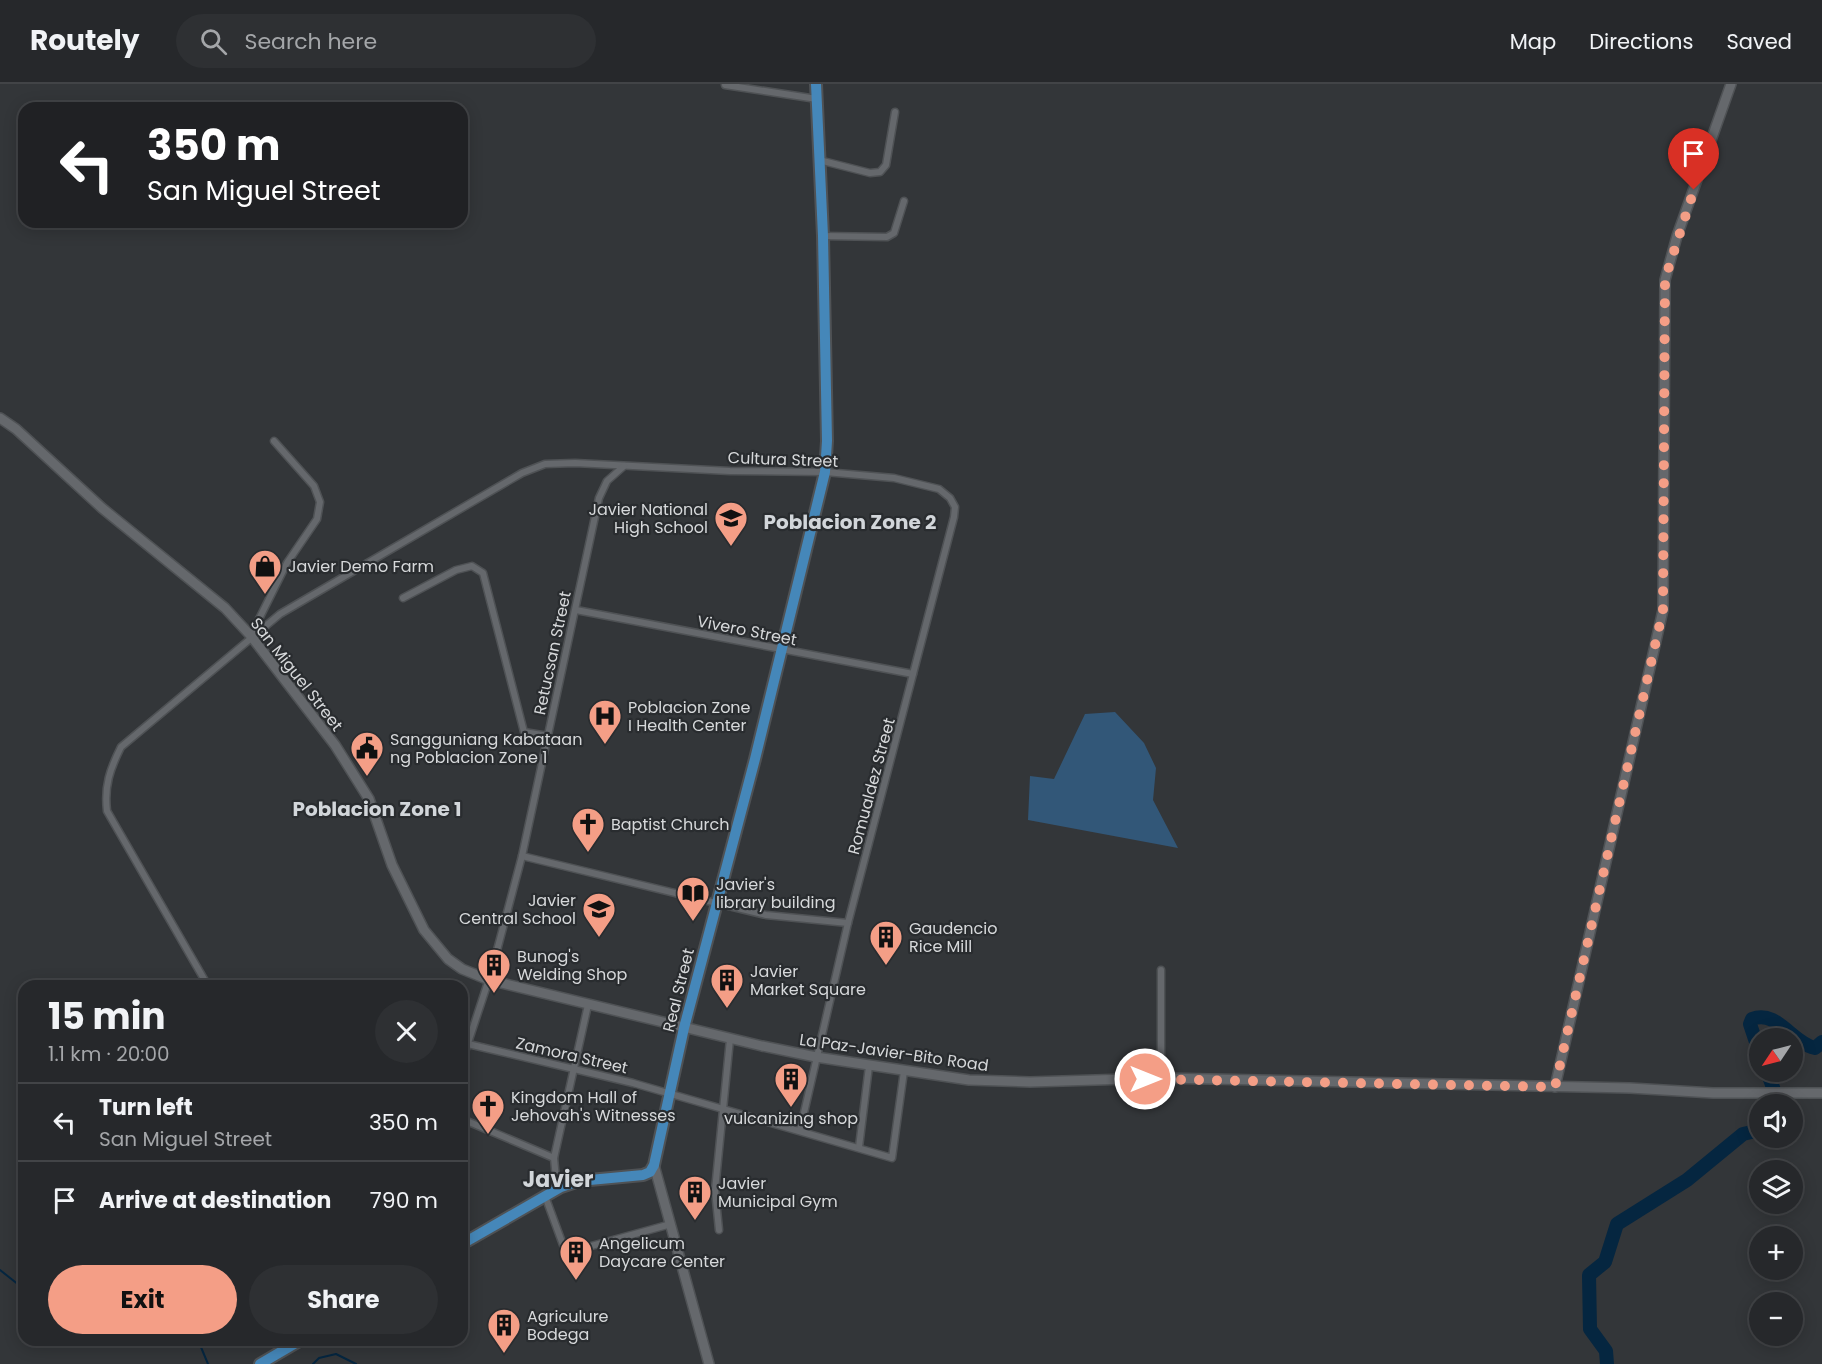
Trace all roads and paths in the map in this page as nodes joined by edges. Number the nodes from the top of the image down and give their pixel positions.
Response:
1 (816, 84) edge
2 (1731, 84) edge
3 (725, 85) edge
4 (817, 99) junction
5 (895, 112) dead end
6 (818, 160) junction
7 (904, 201) dead end
8 (823, 236) junction
9 (0, 418) edge
10 (274, 441) dead end
11 (625, 466) junction
12 (825, 472) junction
13 (939, 489) joint
14 (403, 598) dead end
15 (576, 609) junction
16 (251, 636) junction
17 (782, 650) junction
18 (913, 674) junction
19 (548, 736) junction
20 (522, 856) junction
21 (716, 904) junction
22 (848, 923) junction
23 (1161, 970) dead end
24 (205, 980) edge
25 (489, 980) junction
26 (588, 1005) junction
27 (684, 1028) junction
28 (730, 1040) junction
29 (468, 1044) joint
30 (816, 1057) junction
31 (869, 1066) junction
32 (575, 1069) junction
33 (904, 1071) junction
34 (1161, 1078) junction
35 (1555, 1087) junction
36 (668, 1093) junction
37 (1822, 1093) edge
38 (723, 1109) junction
39 (468, 1122) edge
40 (800, 1130) junction
41 (859, 1147) junction
42 (554, 1158) junction
43 (654, 1165) junction
44 (557, 1189) junction
45 (545, 1196) junction
46 (672, 1224) junction
47 (718, 1230) dead end
48 (468, 1241) edge
49 (292, 1346) edge
50 (260, 1364) edge
51 (709, 1364) edge

1 - 4 main road, Real Street
2 - 35 street
3 - 4 street
4 - 6 main road, Real Street
5 - 6 street
6 - 8 main road, Real Street
7 - 8 street
8 - 12 main road, Real Street
9 - 16 street, San Miguel Street
10 - 16 street
11 - 12 street, Cultura Street
11 - 15 street, Retucsan Street
11 - 16 street, Cultura Street
12 - 13 street, Cultura Street
12 - 17 main road, Real Street
13 - 18 street, Romualdez Street
14 - 19 street
15 - 17 street, Vivero Street
15 - 19 street, Retucsan Street
16 - 24 street, Cultura Street
16 - 25 street, San Miguel Street
17 - 18 street, Vivero Street
17 - 21 main road, Real Street
18 - 22 street, Romualdez Street
19 - 20 street, Retucsan Street
20 - 21 street
20 - 25 street, Retucsan Street
21 - 22 street
21 - 27 main road, Real Street
22 - 30 street, Romualdez Street
23 - 34 street
25 - 26 street, San Miguel Street
25 - 29 street, Retucsan Street
26 - 27 street, San Miguel Street
26 - 32 street
27 - 28 street, La Paz-Javier-Bito Road
27 - 36 main road, Real Street
28 - 30 street, La Paz-Javier-Bito Road
28 - 38 street
29 - 32 street, Zamora Street
30 - 31 street, La Paz-Javier-Bito Road
30 - 40 street, Romualdez Street
31 - 33 street, La Paz-Javier-Bito Road
31 - 41 street
32 - 36 street, Zamora Street
32 - 42 street
33 - 34 street, La Paz-Javier-Bito Road
33 - 41 street
34 - 35 street, La Paz-Javier-Bito Road
35 - 37 street, La Paz-Javier-Bito Road
36 - 38 street, Zamora Street
36 - 43 main road, Real Street
38 - 40 street
38 - 47 street
39 - 42 street
40 - 41 street
42 - 44 street
43 - 44 main road
43 - 46 street
44 - 45 main road
45 - 46 street
45 - 48 main road
46 - 51 street
49 - 50 main road

